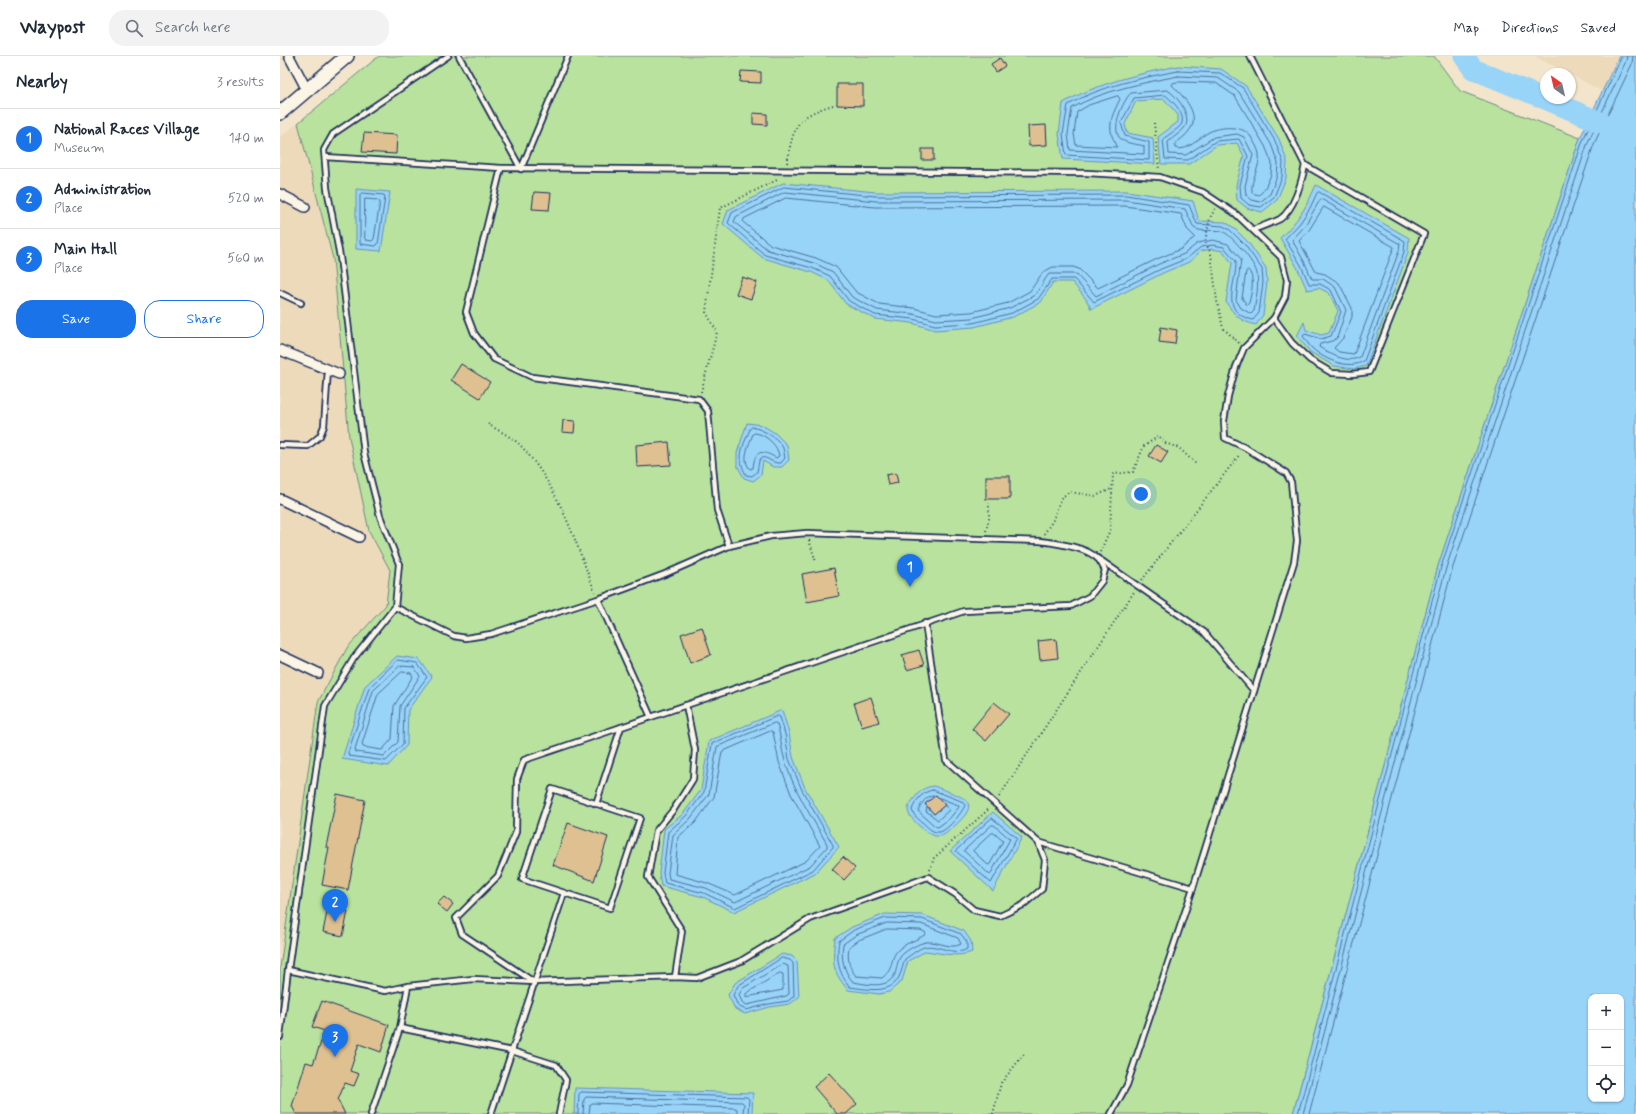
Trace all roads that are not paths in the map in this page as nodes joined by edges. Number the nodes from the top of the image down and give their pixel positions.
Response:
1 (289, 56) edge
2 (347, 56) edge
3 (448, 56) edge
4 (459, 56) edge
5 (568, 56) edge
6 (1250, 56) edge
7 (307, 90) junction
8 (280, 113) edge
9 (324, 157) junction
10 (1305, 165) junction
11 (500, 168) junction
12 (521, 169) junction
13 (280, 194) edge
14 (305, 207) dead end
15 (1253, 230) junction
16 (280, 293) edge
17 (301, 303) dead end
18 (1274, 318) junction
19 (280, 350) edge
20 (328, 370) junction
21 (338, 374) dead end
22 (280, 445) edge
23 (280, 499) edge
24 (359, 537) dead end
25 (729, 546) junction
26 (1098, 558) junction
27 (598, 599) junction
28 (395, 607) junction
29 (925, 623) junction
30 (280, 655) edge
31 (318, 673) dead end
32 (1254, 690) junction
33 (686, 705) junction
34 (651, 717) junction
35 (621, 727) junction
36 (596, 804) junction
37 (1038, 842) junction
38 (1193, 888) junction
39 (564, 893) junction
40 (288, 970) junction
41 (675, 977) junction
42 (534, 982) junction
43 (408, 986) junction
44 (400, 1028) junction
45 (280, 1037) edge
46 (512, 1051) junction
47 (371, 1114) edge
48 (491, 1114) edge
49 (559, 1114) edge
50 (1111, 1114) edge

1 - 7 street
2 - 7 main road
3 - 9 lane
4 - 12 lane
5 - 12 lane
6 - 10 lane
7 - 8 main road
9 - 11 lane
9 - 28 lane
10 - 15 lane
10 - 18 lane
11 - 12 lane
11 - 25 lane
12 - 15 lane
13 - 14 street
15 - 18 lane
16 - 17 lane
18 - 32 lane
19 - 20 street
20 - 21 street
20 - 22 lane
23 - 24 street
25 - 26 lane
25 - 27 lane
26 - 29 lane
26 - 32 lane
27 - 28 lane
27 - 34 lane
28 - 40 lane
29 - 33 lane
29 - 37 lane
30 - 31 street
32 - 38 lane
33 - 34 lane
33 - 41 lane
34 - 35 lane
35 - 36 lane
35 - 42 lane
36 - 39 lane
36 - 39 lane
37 - 38 lane
37 - 41 lane
38 - 50 lane
39 - 42 lane
40 - 43 lane
40 - 45 lane
41 - 42 lane
42 - 43 lane
42 - 46 lane
43 - 44 lane
44 - 46 lane
44 - 47 lane
46 - 48 lane
46 - 49 lane

